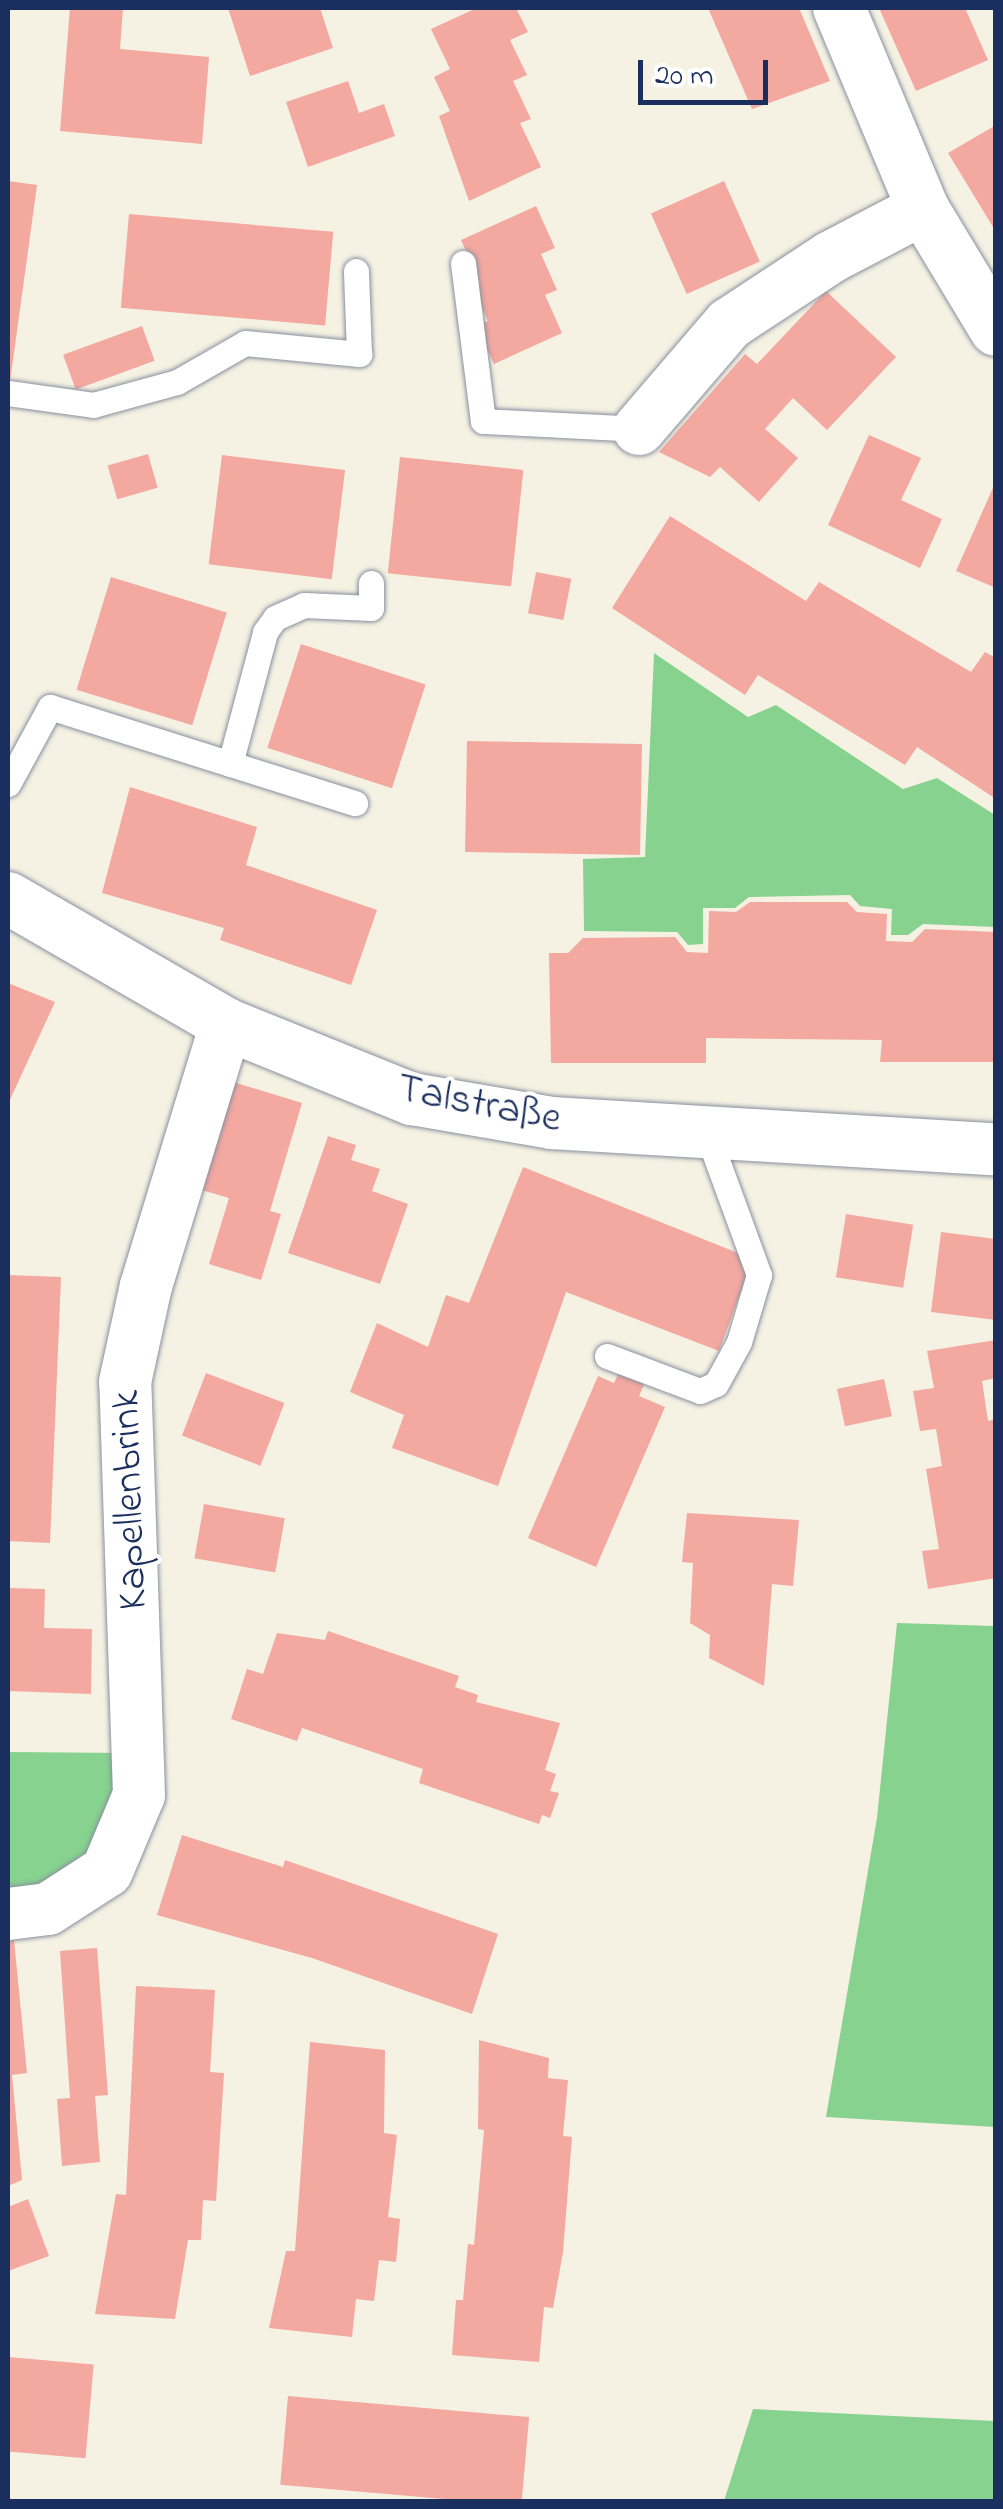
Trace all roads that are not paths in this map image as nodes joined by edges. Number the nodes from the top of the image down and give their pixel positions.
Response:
1 (839, 8) edge
2 (924, 209) junction
3 (463, 262) dead end
4 (356, 271) dead end
5 (996, 330) edge
6 (8, 393) edge
7 (639, 428) joint
8 (371, 583) dead end
9 (230, 764) junction
10 (8, 784) edge
11 (355, 803) dead end
12 (8, 898) edge
13 (226, 1024) junction
14 (708, 1132) junction
15 (996, 1149) edge
16 (607, 1356) dead end
17 (8, 1914) edge

1 - 2 street
2 - 5 street
2 - 7 street
3 - 7 lane
4 - 6 lane
8 - 9 lane
9 - 10 lane
9 - 11 lane
12 - 13 street, Talstraße
13 - 14 street, Talstraße
13 - 17 street, Kapellenbrink
14 - 15 street, Talstraße
14 - 16 lane

